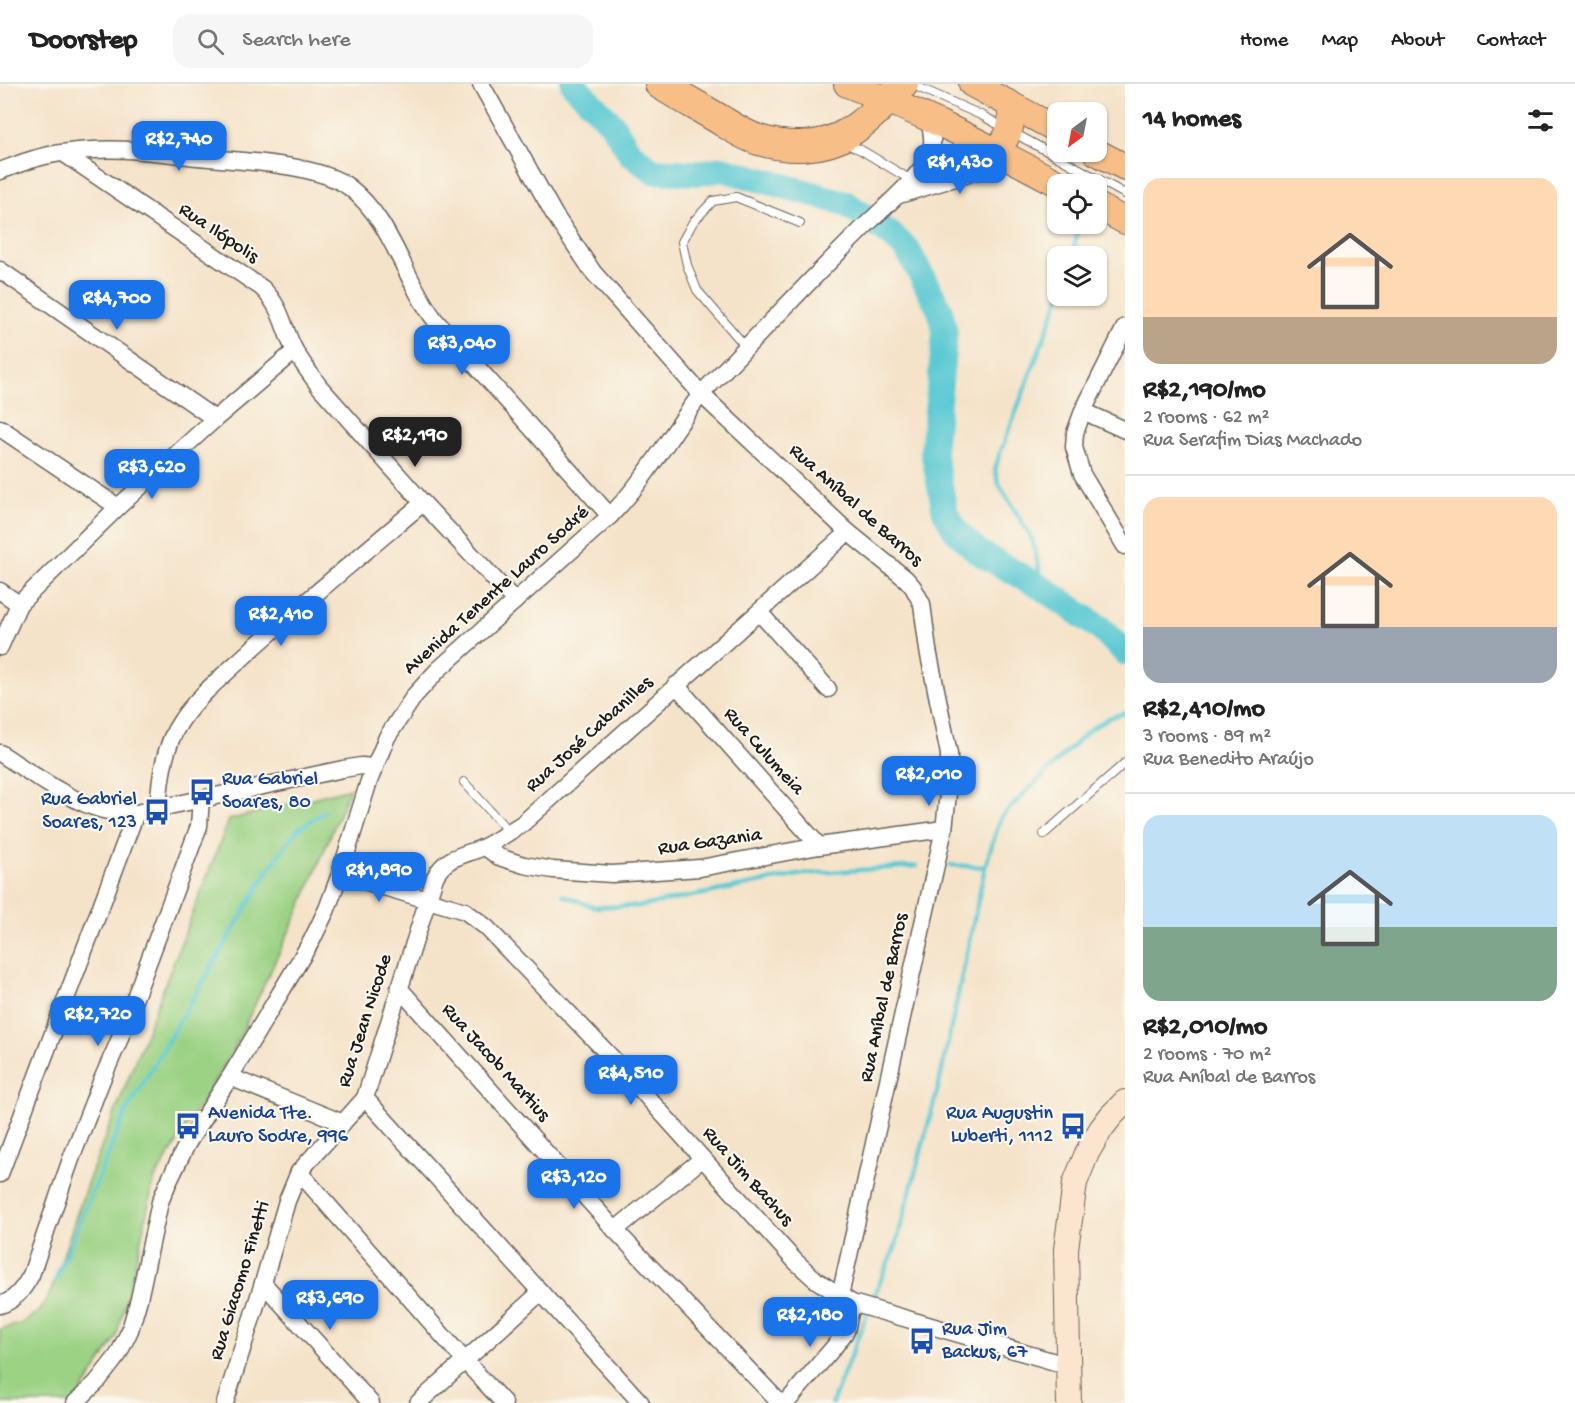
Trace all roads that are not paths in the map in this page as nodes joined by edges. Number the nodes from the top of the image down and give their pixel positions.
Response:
1 (481, 84) edge
2 (660, 84) edge
3 (847, 84) edge
4 (972, 84) edge
5 (900, 89) edge
6 (1009, 104) junction
7 (928, 118) junction
8 (1047, 124) edge
9 (851, 139) junction
10 (1004, 141) junction
11 (63, 153) junction
12 (1107, 158) edge
13 (1125, 168) edge
14 (0, 171) edge
15 (1047, 175) edge
16 (911, 180) junction
17 (1125, 194) edge
18 (891, 201) junction
19 (1107, 211) edge
20 (1125, 220) edge
21 (800, 223) dead end
22 (0, 270) edge
23 (1125, 327) edge
24 (746, 347) junction
25 (295, 351) junction
26 (701, 394) junction
27 (1083, 411) junction
28 (215, 419) junction
29 (0, 428) edge
30 (1125, 430) edge
31 (423, 503) junction
32 (118, 507) junction
33 (610, 516) junction
34 (848, 532) junction
35 (1125, 546) edge
36 (0, 591) edge
37 (514, 601) junction
38 (19, 604) junction
39 (759, 612) junction
40 (0, 647) edge
41 (676, 685) junction
42 (828, 689) dead end
43 (0, 753) edge
44 (1125, 762) edge
45 (375, 767) junction
46 (464, 782) dead end
47 (201, 799) junction
48 (158, 809) junction
49 (136, 813) junction
50 (944, 830) junction
51 (509, 832) junction
52 (1044, 834) dead end
53 (819, 846) junction
54 (485, 847) junction
55 (340, 874) junction
56 (428, 899) junction
57 (399, 988) junction
58 (230, 1077) junction
59 (365, 1098) junction
60 (1124, 1105) edge
61 (343, 1123) junction
62 (702, 1159) junction
63 (299, 1172) junction
64 (0, 1174) edge
65 (615, 1230) junction
66 (264, 1283) junction
67 (541, 1293) junction
68 (852, 1302) junction
69 (0, 1305) edge
70 (465, 1361) junction
71 (1069, 1365) junction
72 (227, 1402) edge
73 (75, 1403) edge
74 (371, 1403) edge
75 (418, 1403) edge
76 (504, 1403) edge
77 (641, 1403) edge
78 (780, 1403) edge
79 (786, 1403) edge
80 (1070, 1403) edge

1 - 26 street, Rua Aníbal de Barros
2 - 9 highway
3 - 5 main road
4 - 6 main road
5 - 7 main road
5 - 9 highway
5 - 10 lane
6 - 8 main road
6 - 10 main road
7 - 10 main road
7 - 16 street, Avenida Tenente Lauro Sodré
9 - 16 lane
10 - 15 main road
10 - 17 lane
10 - 18 street, Avenida Tenente Lauro Sodré
11 - 14 street
11 - 25 street, Rua Ilópolis
11 - 33 street
12 - 13 main road
16 - 18 street, Avenida Tenente Lauro Sodré
18 - 24 street, Avenida Tenente Lauro Sodré
19 - 20 main road
21 - 24 lane
22 - 28 street
23 - 27 street
24 - 26 street, Avenida Tenente Lauro Sodré
25 - 28 street
25 - 31 street, Rua Ilópolis
26 - 33 street, Avenida Tenente Lauro Sodré
26 - 34 street, Rua Aníbal de Barros
27 - 30 street
27 - 35 street
28 - 32 street
29 - 32 street
31 - 37 street, Rua Ilópolis
31 - 48 street
32 - 38 street
33 - 37 street, Avenida Tenente Lauro Sodré
34 - 39 street, Rua José Cabanilles
34 - 50 street, Rua Aníbal de Barros
36 - 38 street
37 - 45 street, Avenida Tenente Lauro Sodré
38 - 40 street
39 - 41 street, Rua José Cabanilles
39 - 42 street
41 - 51 street, Rua José Cabanilles
41 - 53 street, Rua Culumeia
43 - 49 street
44 - 52 lane
45 - 47 street
45 - 55 street, Avenida Tenente Lauro Sodré
46 - 51 lane
47 - 48 street
47 - 69 street
48 - 49 street
49 - 64 street
50 - 53 street, Rua Gazania
50 - 68 street, Rua Aníbal de Barros
51 - 54 street, Rua José Cabanilles
53 - 54 street, Rua Gazania
54 - 56 street, Rua José Cabanilles
55 - 56 street
55 - 58 street, Avenida Tenente Lauro Sodré
56 - 57 street, Rua Jean Nicode
56 - 62 street, Rua Jim Bachus
57 - 59 street, Rua Jean Nicode
57 - 65 street, Rua Jacob Martius
58 - 61 street
58 - 73 street, Avenida Tenente Lauro Sodré
59 - 61 street, Rua Jean Nicode
59 - 67 street
60 - 71 street
61 - 63 street, Rua Jean Nicode
62 - 65 street
62 - 68 street, Rua Jim Bachus
63 - 66 street, Rua Giacomo Finetti
63 - 70 street
65 - 78 street, Rua Jacob Martius
66 - 72 street, Rua Giacomo Finetti
66 - 74 street
67 - 70 street
67 - 77 street
68 - 71 street, Rua Jim Bachus
68 - 79 street, Rua Aníbal de Barros
70 - 75 street
70 - 76 street
71 - 80 street

